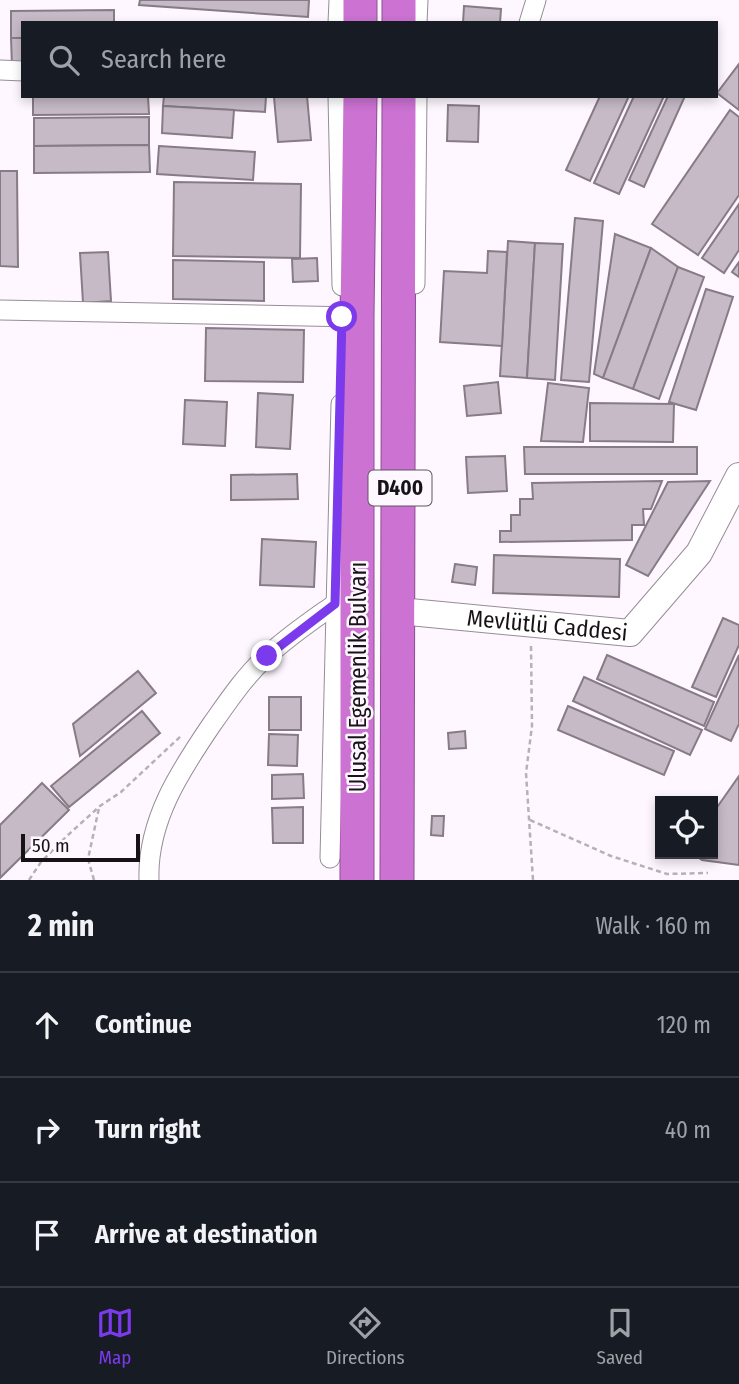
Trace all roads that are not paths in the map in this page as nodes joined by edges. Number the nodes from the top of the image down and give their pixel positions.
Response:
1 (339, 0) edge
2 (360, 0) edge
3 (399, 0) edge
4 (418, 0) edge
5 (536, 0) edge
6 (338, 21) edge
7 (360, 21) edge
8 (399, 21) edge
9 (417, 21) edge
10 (530, 21) edge
11 (0, 70) edge
12 (21, 71) edge
13 (338, 98) edge
14 (360, 98) edge
15 (399, 98) edge
16 (417, 98) edge
17 (0, 310) edge
18 (350, 317) junction
19 (739, 476) edge
20 (335, 604) junction
21 (405, 612) junction
22 (330, 858) dead end
23 (149, 880) edge
24 (358, 880) edge
25 (397, 880) edge
26 (411, 880) edge

1 - 6 street
2 - 7 highway
3 - 8 highway
4 - 9 street
5 - 10 street
11 - 12 street
13 - 18 street
14 - 18 highway, Ulusal Egemenlik Bulvarı / D400
15 - 21 highway, Ulusal Egemenlik Bulvarı / D400
16 - 21 street
17 - 18 street
18 - 20 street
18 - 24 highway, Ulusal Egemenlik Bulvarı / D400
19 - 21 street, Mevlütlü Caddesi
20 - 22 street
20 - 23 street
21 - 25 highway, Ulusal Egemenlik Bulvarı / D400
21 - 26 street

